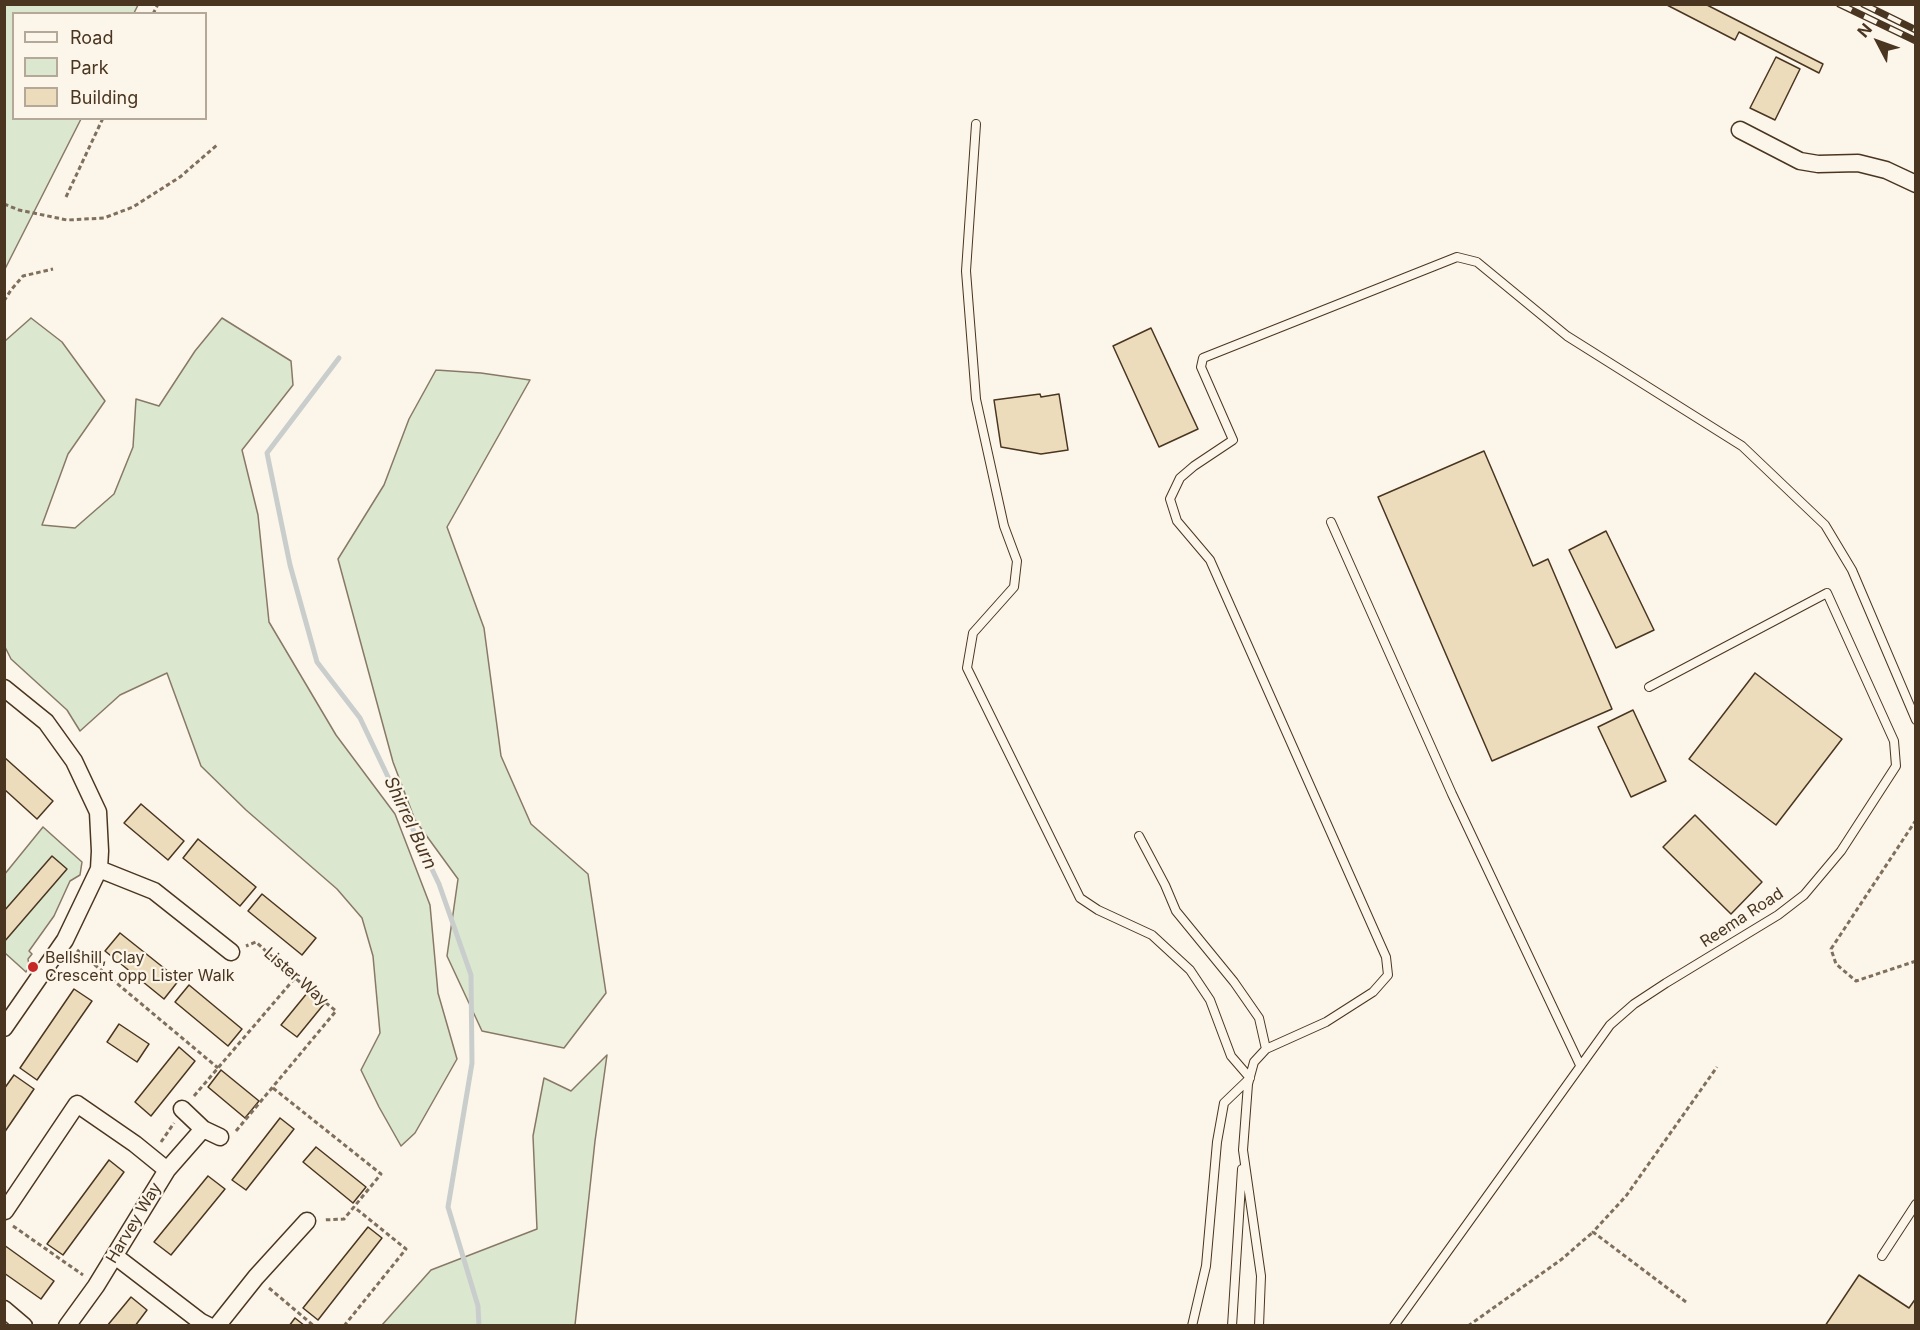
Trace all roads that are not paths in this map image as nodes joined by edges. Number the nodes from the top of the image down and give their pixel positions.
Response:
1 (976, 124) dead end
2 (1740, 130) dead end
3 (1916, 184) edge
4 (1331, 522) dead end
5 (1649, 687) dead end
6 (5, 688) edge
7 (1916, 720) edge
8 (1139, 836) dead end
9 (99, 869) junction
10 (231, 952) road end
11 (4, 1028) edge
12 (1266, 1049) junction
13 (1580, 1065) junction
14 (1250, 1078) junction
15 (182, 1109) road end
16 (203, 1129) junction
17 (220, 1137) road end
18 (1243, 1150) junction
19 (166, 1170) junction
20 (1916, 1203) edge
21 (5, 1215) edge
22 (307, 1221) dead end
23 (115, 1256) junction
24 (1882, 1256) dead end
25 (4, 1309) edge
26 (24, 1326) edge
27 (68, 1326) edge
28 (209, 1326) edge
29 (217, 1326) edge
30 (1191, 1326) edge
31 (1232, 1326) edge
32 (1259, 1326) edge
33 (1394, 1326) edge

1 - 14 lane
2 - 3 street
4 - 13 lane
5 - 13 lane, Reema Road
6 - 9 street
7 - 12 lane
8 - 12 lane
9 - 10 street
9 - 11 street
12 - 14 lane
13 - 33 lane, Reema Road
14 - 18 lane
14 - 30 lane
15 - 16 street
16 - 17 street
16 - 19 street
18 - 31 lane
18 - 32 lane
19 - 21 street, Harvey Way
19 - 23 street, Harvey Way
20 - 24 lane
22 - 29 street
23 - 27 street, Harvey Way
23 - 28 street
25 - 26 street

